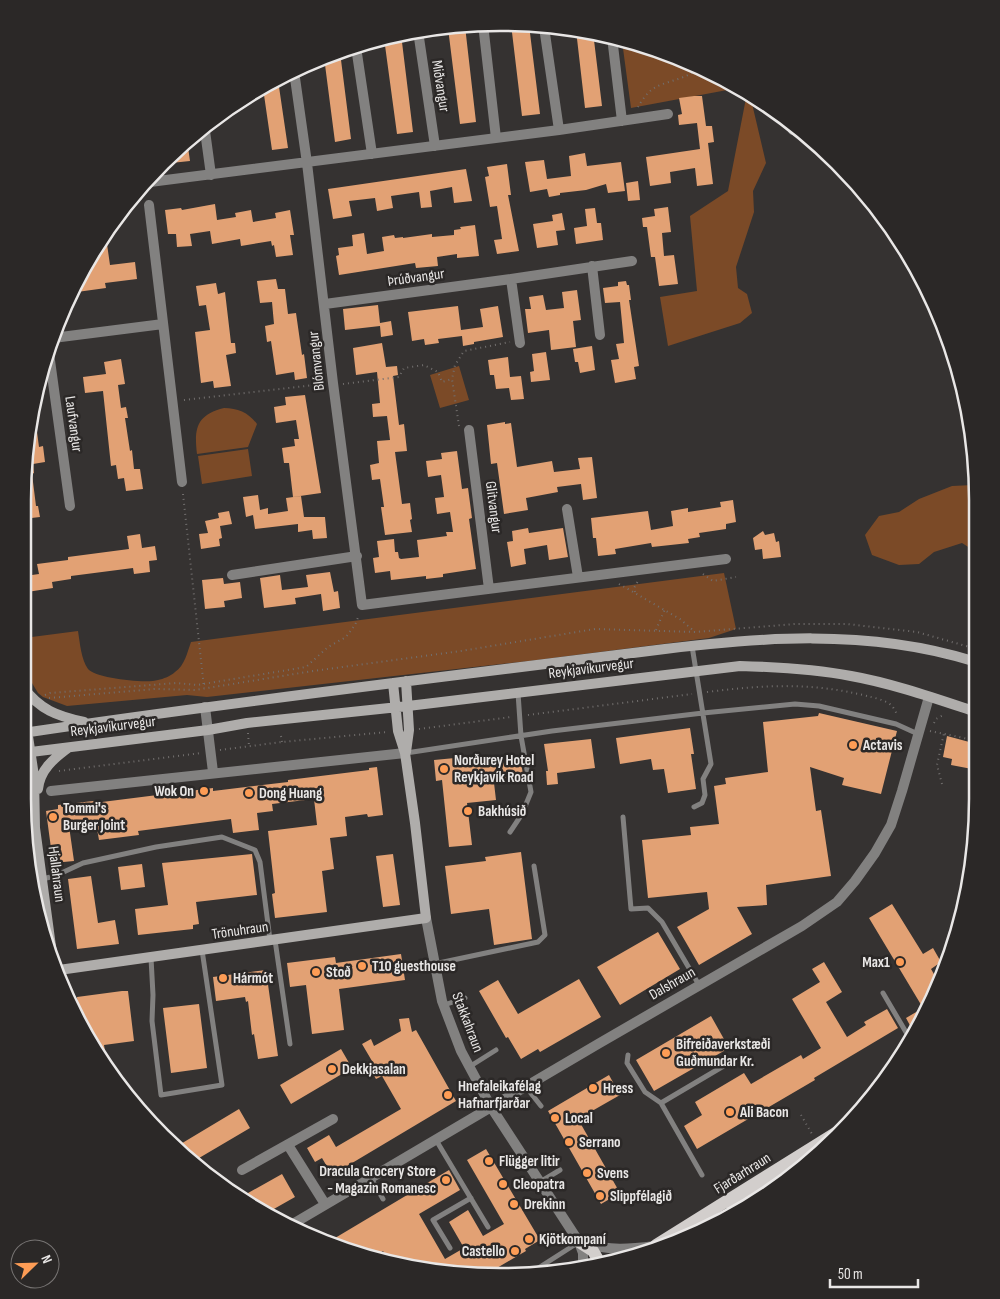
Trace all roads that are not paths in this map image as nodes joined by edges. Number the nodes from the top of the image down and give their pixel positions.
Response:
1 (484, 32) edge
2 (545, 33) edge
3 (419, 38) edge
4 (613, 45) edge
5 (357, 54) edge
6 (295, 79) edge
7 (668, 114) dead end
8 (622, 121) junction
9 (559, 130) junction
10 (206, 136) edge
11 (496, 138) junction
12 (435, 146) junction
13 (372, 154) junction
14 (307, 163) junction
15 (211, 175) junction
16 (157, 181) edge
17 (149, 205) dead end
18 (632, 261) dead end
19 (592, 266) junction
20 (511, 279) junction
21 (325, 304) junction
22 (163, 324) junction
23 (600, 335) dead end
24 (61, 337) edge
25 (520, 342) road end
26 (51, 366) edge
27 (469, 432) road end
28 (184, 485) road end
29 (70, 506) dead end
30 (567, 509) dead end
31 (356, 556) junction
32 (726, 559) dead end
33 (232, 575) dead end
34 (578, 577) junction
35 (489, 589) junction
36 (692, 646) junction
37 (969, 660) edge
38 (696, 670) junction
39 (406, 681) junction
40 (393, 682) junction
41 (31, 692) edge
42 (518, 692) junction
43 (929, 696) junction
44 (408, 706) junction
45 (205, 708) junction
46 (394, 708) junction
47 (969, 710) edge
48 (703, 713) junction
49 (92, 723) junction
50 (208, 730) junction
51 (31, 732) edge
52 (918, 734) junction
53 (521, 736) junction
54 (69, 747) junction
55 (31, 752) edge
56 (405, 753) junction
57 (213, 772) junction
58 (51, 791) dead end
59 (31, 803) edge
60 (694, 807) dead end
61 (32, 816) edge
62 (623, 817) dead end
63 (510, 832) dead end
64 (534, 866) dead end
65 (42, 879) junction
66 (41, 892) edge
67 (426, 918) junction
68 (273, 940) junction
69 (202, 950) junction
70 (151, 958) junction
71 (434, 964) junction
72 (64, 969) edge
73 (699, 985) junction
74 (883, 993) dead end
75 (465, 998) dead end
76 (444, 1005) junction
77 (906, 1033) edge
78 (290, 1044) dead end
79 (496, 1050) dead end
80 (628, 1055) dead end
81 (727, 1064) dead end
82 (469, 1067) junction
83 (526, 1087) junction
84 (661, 1103) junction
85 (540, 1106) dead end
86 (491, 1107) junction
87 (333, 1119) dead end
88 (436, 1140) junction
89 (288, 1145) junction
90 (242, 1170) dead end
91 (560, 1170) dead end
92 (702, 1175) dead end
93 (778, 1176) edge
94 (371, 1178) junction
95 (540, 1182) junction
96 (471, 1198) junction
97 (383, 1199) dead end
98 (325, 1204) junction
99 (299, 1222) edge
100 (488, 1227) dead end
101 (686, 1229) edge
102 (579, 1242) junction
103 (450, 1248) dead end
104 (633, 1248) edge
105 (597, 1258) edge
106 (583, 1260) edge
107 (541, 1266) edge

1 - 11 street
2 - 9 street
3 - 12 street, Miðvangur
4 - 8 street
5 - 13 street
6 - 14 street
7 - 8 street
8 - 9 street
9 - 11 street
10 - 15 street
11 - 12 street
12 - 13 street
13 - 14 street
14 - 15 street
14 - 21 street, Blómvangur
15 - 16 street
17 - 22 street
18 - 19 street, Þrúðvangur
19 - 20 street, Þrúðvangur
19 - 23 street
20 - 21 street, Þrúðvangur
20 - 25 street
21 - 31 street, Blómvangur
22 - 24 street
22 - 28 street
26 - 29 street, Laufvangur
27 - 35 street, Glitvangur
30 - 34 street
31 - 33 street
31 - 35 street, Blómvangur
32 - 34 street
34 - 35 street
36 - 37 main road, Reykjavíkurvegur
36 - 38 lane
36 - 39 main road, Reykjavíkurvegur
38 - 42 main road, Reykjavíkurvegur
38 - 43 main road, Reykjavíkurvegur
38 - 48 lane
39 - 40 main road, Reykjavíkurvegur
39 - 44 main road, Stakkahraun
40 - 45 main road, Reykjavíkurvegur
40 - 46 main road, Stakkahraun
41 - 49 main road
42 - 44 main road, Reykjavíkurvegur
42 - 53 lane
43 - 47 main road, Reykjavíkurvegur
43 - 52 street, Dalshraun
44 - 46 main road, Reykjavíkurvegur
44 - 56 main road, Stakkahraun
45 - 49 main road, Reykjavíkurvegur
45 - 50 street
46 - 50 main road, Reykjavíkurvegur
46 - 56 main road, Stakkahraun
48 - 52 lane
48 - 53 lane
48 - 60 lane
49 - 51 main road, Reykjavíkurvegur
50 - 54 main road, Reykjavíkurvegur
50 - 57 street
52 - 73 street, Dalshraun
53 - 56 lane
53 - 63 lane
54 - 55 main road, Reykjavíkurvegur
54 - 59 main road
56 - 57 street
56 - 67 main road, Stakkahraun
57 - 58 street
61 - 65 main road, Hjallahraun
62 - 73 lane
64 - 71 lane
65 - 66 main road, Hjallahraun
65 - 68 lane
67 - 68 main road, Trönuhraun
67 - 71 street, Stakkahraun
68 - 69 main road, Trönuhraun
68 - 78 lane
69 - 70 main road, Trönuhraun
69 - 70 lane
70 - 72 main road, Trönuhraun
71 - 76 street, Stakkahraun
73 - 83 street, Dalshraun
74 - 77 lane
75 - 76 lane
76 - 82 street, Stakkahraun
79 - 82 lane
80 - 84 lane
81 - 84 lane
82 - 86 street, Stakkahraun
83 - 85 lane
83 - 86 street, Dalshraun
84 - 92 lane
86 - 88 street, Dalshraun
86 - 95 street, Stakkahraun
87 - 89 street
88 - 94 street, Dalshraun
88 - 96 lane
89 - 90 street
89 - 98 street
91 - 95 lane
93 - 101 main road, Fjarðarhraun
94 - 97 lane
94 - 98 street, Dalshraun
95 - 102 street, Stakkahraun
96 - 100 lane
96 - 103 lane
98 - 99 street, Dalshraun
102 - 104 street
102 - 105 main road
102 - 106 street, Stakkahraun
102 - 107 lane

